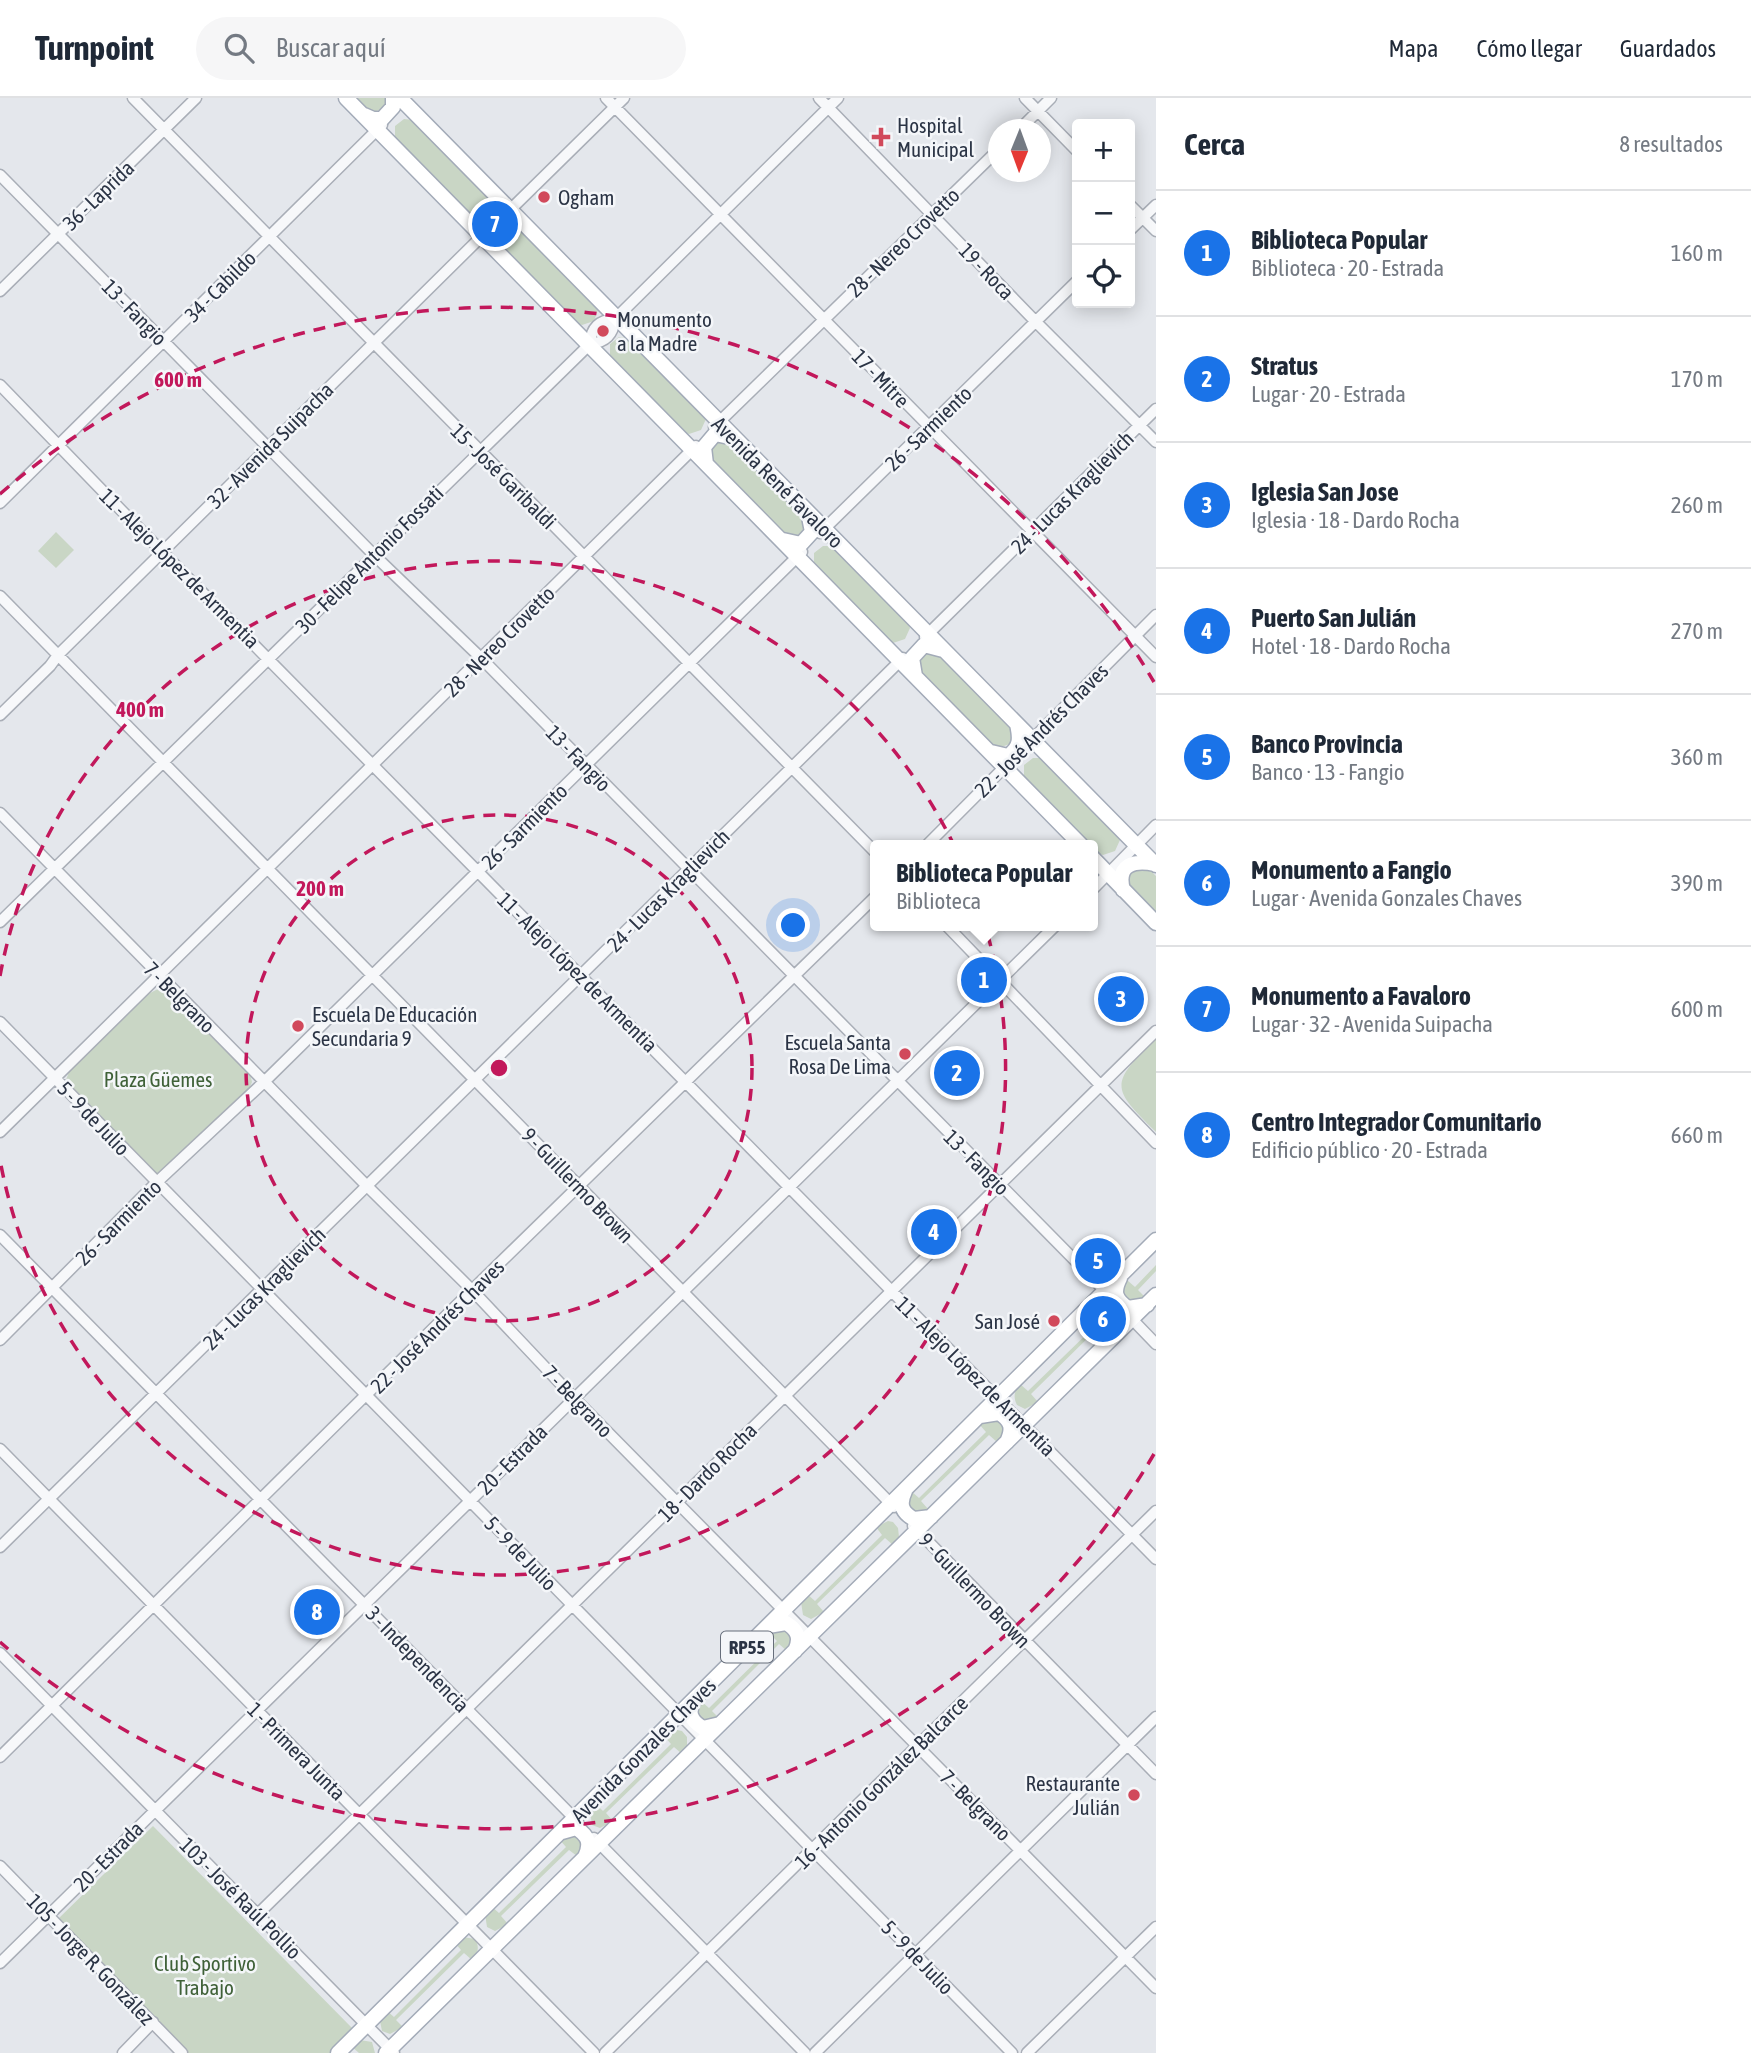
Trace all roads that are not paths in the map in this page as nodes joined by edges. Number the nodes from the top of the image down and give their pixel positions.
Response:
1 (133, 98) edge
2 (197, 98) edge
3 (346, 98) edge
4 (606, 98) edge
5 (624, 98) edge
6 (819, 98) edge
7 (838, 98) edge
8 (1025, 98) edge
9 (1051, 98) edge
10 (401, 99) edge
11 (615, 107) junction
12 (828, 107) junction
13 (1038, 111) junction
14 (363, 115) junction
15 (1030, 119) edge
16 (164, 130) junction
17 (377, 130) junction
18 (1072, 146) edge
19 (988, 160) edge
20 (0, 175) edge
21 (1156, 205) edge
22 (510, 210) junction
23 (1135, 210) edge
24 (933, 214) junction
25 (721, 215) junction
26 (1143, 218) junction
27 (1135, 225) edge
28 (1156, 231) edge
29 (58, 234) junction
30 (482, 236) junction
31 (270, 237) junction
32 (1072, 286) edge
33 (0, 291) edge
34 (615, 319) junction
35 (823, 319) junction
36 (1036, 322) junction
37 (164, 342) junction
38 (373, 342) junction
39 (590, 344) junction
40 (0, 385) edge
41 (1156, 409) edge
42 (719, 422) junction
43 (1140, 425) junction
44 (929, 427) junction
45 (735, 438) junction
46 (1156, 442) edge
47 (59, 444) junction
48 (268, 447) junction
49 (692, 450) junction
50 (480, 451) junction
51 (706, 464) junction
52 (0, 503) edge
53 (808, 512) junction
54 (824, 528) junction
55 (1032, 531) junction
56 (781, 540) junction
57 (163, 550) junction
58 (374, 555) junction
59 (797, 556) junction
60 (584, 557) junction
61 (0, 596) edge
62 (1156, 615) edge
63 (928, 634) junction
64 (1135, 635) junction
65 (944, 650) junction
66 (58, 655) junction
67 (1156, 657) edge
68 (269, 658) junction
69 (481, 658) junction
70 (900, 661) junction
71 (689, 664) junction
72 (915, 676) junction
73 (0, 706) edge
74 (0, 716) edge
75 (1017, 724) junction
76 (1032, 739) junction
77 (990, 752) junction
78 (163, 762) junction
79 (374, 764) junction
80 (586, 765) junction
81 (1005, 767) junction
82 (792, 768) junction
83 (0, 813) edge
84 (1156, 825) edge
85 (932, 840) edge
86 (1076, 840) edge
87 (1136, 845) junction
88 (870, 847) edge
89 (1098, 862) edge
90 (1155, 865) edge
91 (54, 869) junction
92 (268, 869) junction
93 (688, 870) junction
94 (479, 871) junction
95 (1109, 874) junction
96 (1098, 885) edge
97 (1124, 890) junction
98 (870, 902) edge
99 (0, 922) edge
100 (1156, 923) edge
101 (952, 931) edge
102 (1050, 931) edge
103 (581, 975) junction
104 (795, 975) junction
105 (159, 976) junction
106 (372, 976) junction
107 (999, 979) junction
108 (0, 1022) edge
109 (1156, 1031) edge
110 (55, 1078) junction
111 (475, 1080) junction
112 (897, 1080) junction
113 (264, 1082) junction
114 (686, 1082) junction
115 (1100, 1086) junction
116 (0, 1132) edge
117 (1156, 1143) edge
118 (157, 1182) junction
119 (999, 1185) junction
120 (367, 1186) junction
121 (789, 1186) junction
122 (580, 1187) junction
123 (0, 1235) edge
124 (1156, 1240) edge
125 (1120, 1277) junction
126 (51, 1288) junction
127 (262, 1289) junction
128 (472, 1290) junction
129 (682, 1291) junction
130 (892, 1291) junction
131 (1106, 1291) junction
132 (1151, 1300) edge
133 (1132, 1320) junction
134 (0, 1340) edge
135 (1156, 1344) edge
136 (157, 1393) junction
137 (367, 1396) junction
138 (785, 1396) junction
139 (574, 1398) junction
140 (998, 1398) junction
141 (980, 1416) junction
142 (1024, 1426) junction
143 (1006, 1444) junction
144 (0, 1449) edge
145 (906, 1490) junction
146 (49, 1499) junction
147 (262, 1500) junction
148 (470, 1500) junction
149 (677, 1502) junction
150 (891, 1504) junction
151 (1156, 1511) edge
152 (932, 1517) junction
153 (917, 1531) junction
154 (1132, 1535) junction
155 (0, 1547) edge
156 (1156, 1559) edge
157 (364, 1604) junction
158 (154, 1605) junction
159 (572, 1605) junction
160 (784, 1610) junction
161 (768, 1626) junction
162 (810, 1637) junction
163 (1025, 1640) junction
164 (794, 1652) junction
165 (0, 1653) edge
166 (695, 1698) junction
167 (53, 1705) junction
168 (467, 1709) junction
169 (257, 1710) junction
170 (680, 1714) junction
171 (1156, 1717) edge
172 (721, 1724) junction
173 (705, 1740) junction
174 (1128, 1745) junction
175 (918, 1746) junction
176 (0, 1757) edge
177 (1156, 1774) edge
178 (155, 1810) junction
179 (359, 1814) junction
180 (574, 1818) junction
181 (560, 1832) junction
182 (599, 1843) junction
183 (813, 1850) junction
184 (1020, 1850) junction
185 (584, 1858) junction
186 (0, 1866) edge
187 (258, 1914) junction
188 (48, 1916) junction
189 (468, 1924) junction
190 (1156, 1927) edge
191 (492, 1949) junction
192 (708, 1954) junction
193 (915, 1954) junction
194 (1125, 1957) junction
195 (0, 1963) edge
196 (1156, 1988) edge
197 (153, 2022) junction
198 (367, 2025) junction
199 (390, 2052) edge
200 (123, 2053) edge
201 (183, 2053) edge
202 (338, 2053) edge
203 (594, 2053) edge
204 (605, 2053) edge
205 (805, 2053) edge
206 (815, 2053) edge
207 (1012, 2053) edge
208 (1027, 2053) edge

1 - 16 street, 15 - José Garibaldi
2 - 16 street, 36 - Laprida
3 - 14 main road, Avenida René Favaloro
4 - 11 street, 17 - Mitre
5 - 11 street, 32 - Avenida Suipacha
6 - 12 street, 19 - Roca
7 - 12 street
8 - 13 street
9 - 13 street
10 - 14 main road
10 - 17 street, 34 - Cabildo
10 - 22 main road, Avenida René Favaloro
11 - 22 street, 32 - Avenida Suipacha
11 - 25 street, 17 - Mitre
12 - 24 street, 19 - Roca
12 - 25 street
13 - 15 street
13 - 18 street
14 - 17 main road, Avenida René Favaloro
16 - 29 street, 36 - Laprida
16 - 31 street, 15 - José Garibaldi
17 - 30 main road, Avenida René Favaloro
17 - 31 street, 34 - Cabildo
19 - 24 street, 28 - Nereo Crovetto
20 - 29 street, 13 - Fangio
21 - 26 street
22 - 30 street, 32 - Avenida Suipacha
22 - 30 street, 32 - Avenida Suipacha
22 - 34 main road, Avenida René Favaloro
23 - 26 street
24 - 35 street, 28 - Nereo Crovetto
24 - 36 street, 19 - Roca
25 - 34 street
25 - 35 street, 17 - Mitre
26 - 27 street
26 - 28 street
29 - 33 street, 36 - Laprida
29 - 37 street, 13 - Fangio
30 - 38 street, 32 - Avenida Suipacha
30 - 39 main road, Avenida René Favaloro
31 - 37 street, 34 - Cabildo
31 - 38 street, 15 - José Garibaldi
32 - 36 street, 26 - Sarmiento
34 - 39 street
34 - 39 street
34 - 42 main road, Avenida René Favaloro
35 - 42 street, 28 - Nereo Crovetto
35 - 44 street, 17 - Mitre
36 - 43 street, 19 - Roca
36 - 44 street, 26 - Sarmiento
37 - 47 street, 34 - Cabildo
37 - 48 street, 13 - Fangio
38 - 48 street, 32 - Avenida Suipacha
38 - 50 street, 15 - José Garibaldi
39 - 49 main road, Avenida René Favaloro
39 - 50 street, 30 - Felipe Antonio Fossati
40 - 47 street, 11 - Alejo López de Armentia
41 - 43 street, 24 - Lucas Kraglievich
42 - 45 main road, Avenida René Favaloro
42 - 49 street, 28 - Nereo Crovetto
43 - 46 street, 19 - Roca
43 - 55 street, 24 - Lucas Kraglievich
44 - 54 street, 26 - Sarmiento
44 - 55 street, 17 - Mitre
45 - 51 main road
45 - 53 main road, Avenida René Favaloro
47 - 52 street, 34 - Cabildo
47 - 57 street, 11 - Alejo López de Armentia
48 - 57 street, 32 - Avenida Suipacha
48 - 58 street, 13 - Fangio
49 - 51 main road, Avenida René Favaloro
49 - 60 street, 28 - Nereo Crovetto
50 - 58 street, 30 - Felipe Antonio Fossati
50 - 60 street, 15 - José Garibaldi
51 - 56 main road, Avenida René Favaloro
53 - 54 main road, Avenida René Favaloro
53 - 56 main road
54 - 59 street, 26 - Sarmiento
54 - 63 main road, Avenida René Favaloro
55 - 63 street, 24 - Lucas Kraglievich
55 - 64 street, 17 - Mitre
56 - 59 main road, Avenida René Favaloro
57 - 66 street, 32 - Avenida Suipacha
57 - 68 street, 11 - Alejo López de Armentia
58 - 68 street, 30 - Felipe Antonio Fossati
58 - 69 street, 13 - Fangio
59 - 70 main road, Avenida René Favaloro
59 - 71 street, 26 - Sarmiento
60 - 69 street, 28 - Nereo Crovetto
60 - 71 street, 15 - José Garibaldi
61 - 66 street, 9 - Guillermo Brown
62 - 64 street, 22 - José Andrés Chaves
63 - 65 main road, Avenida René Favaloro
63 - 70 street, 24 - Lucas Kraglievich
64 - 67 street, 17 - Mitre
64 - 76 street, 22 - José Andrés Chaves
65 - 72 main road
65 - 75 main road, Avenida René Favaloro
66 - 73 street, 32 - Avenida Suipacha
66 - 74 street, 32 - Avenida Suipacha
66 - 78 street, 9 - Guillermo Brown
68 - 78 street, 30 - Felipe Antonio Fossati
68 - 79 street, 11 - Alejo López de Armentia
69 - 79 street, 28 - Nereo Crovetto
69 - 80 street, 13 - Fangio
70 - 72 main road, Avenida René Favaloro
70 - 82 street, 24 - Lucas Kraglievich
71 - 80 street, 26 - Sarmiento
71 - 82 street, 15 - José Garibaldi
72 - 77 main road, Avenida René Favaloro
75 - 76 main road, Avenida René Favaloro
75 - 77 main road
76 - 81 street, 22 - José Andrés Chaves
76 - 87 main road, Avenida René Favaloro
77 - 81 main road, Avenida René Favaloro
78 - 91 street, 30 - Felipe Antonio Fossati
78 - 92 street, 9 - Guillermo Brown
79 - 92 street, 28 - Nereo Crovetto
79 - 94 street, 11 - Alejo López de Armentia
80 - 93 street, 13 - Fangio
80 - 94 street, 26 - Sarmiento
81 - 85 street, 22 - José Andrés Chaves
81 - 86 main road, Avenida René Favaloro
82 - 88 street, 15 - José Garibaldi
82 - 93 street, 24 - Lucas Kraglievich
83 - 91 street, 7 - Belgrano
84 - 87 street
87 - 90 main road, Avenida René Favaloro
87 - 95 street
89 - 95 main road
90 - 97 main road
91 - 99 street, 30 - Felipe Antonio Fossati
91 - 105 street, 7 - Belgrano
92 - 105 street, 28 - Nereo Crovetto
92 - 106 street, 9 - Guillermo Brown
93 - 103 street, 24 - Lucas Kraglievich
93 - 104 street, 13 - Fangio
94 - 103 street, 11 - Alejo López de Armentia
94 - 106 street, 26 - Sarmiento
95 - 96 street
95 - 97 main road
97 - 100 main road
98 - 104 street, 22 - José Andrés Chaves
101 - 107 street
102 - 107 street, 20 - Estrada
103 - 111 street, 24 - Lucas Kraglievich
103 - 114 street, 11 - Alejo López de Armentia
104 - 112 street, 13 - Fangio
104 - 114 street, 22 - José Andrés Chaves
105 - 110 street, 28 - Nereo Crovetto
105 - 113 street, 7 - Belgrano
106 - 111 street, 9 - Guillermo Brown
106 - 113 street, 26 - Sarmiento
107 - 112 street, 20 - Estrada
107 - 115 street
108 - 110 street, 5 - 9 de Julio
109 - 115 street, 18 - Dardo Rocha
110 - 116 street, 28 - Nereo Crovetto
110 - 118 street, 5 - 9 de Julio
111 - 120 street, 24 - Lucas Kraglievich
111 - 122 street, 9 - Guillermo Brown
112 - 119 street, 13 - Fangio
112 - 121 street, 20 - Estrada
113 - 118 street, 26 - Sarmiento
113 - 120 street, 7 - Belgrano
114 - 121 street, 11 - Alejo López de Armentia
114 - 122 street, 22 - José Andrés Chaves
115 - 117 street
115 - 119 street, 18 - Dardo Rocha
118 - 126 street, 26 - Sarmiento
118 - 127 street, 5 - 9 de Julio
119 - 130 street, 18 - Dardo Rocha
119 - 131 street, 13 - Fangio
120 - 127 street, 24 - Lucas Kraglievich
120 - 128 street, 7 - Belgrano
121 - 129 street, 20 - Estrada
121 - 130 street, 11 - Alejo López de Armentia
122 - 128 street, 22 - José Andrés Chaves
122 - 129 street, 9 - Guillermo Brown
123 - 126 street, 3 - Independencia
124 - 125 main road, Avenida Gonzales Chaves / RP55
125 - 131 main road, Avenida Gonzales Chaves / RP55
125 - 132 main road
126 - 134 street, 26 - Sarmiento
126 - 136 street, 3 - Independencia
127 - 136 street, 24 - Lucas Kraglievich
127 - 137 street, 5 - 9 de Julio
128 - 137 street, 22 - José Andrés Chaves
128 - 139 street, 7 - Belgrano
129 - 138 street, 9 - Guillermo Brown
129 - 139 street, 20 - Estrada
130 - 138 street, 18 - Dardo Rocha
130 - 140 street, 11 - Alejo López de Armentia
131 - 133 street, 13 - Fangio
131 - 140 main road, Avenida Gonzales Chaves / RP55
132 - 133 main road, Avenida Gonzales Chaves / RP55
133 - 135 street, 13 - Fangio
133 - 142 main road, Avenida Gonzales Chaves / RP55
136 - 146 street, 24 - Lucas Kraglievich
136 - 147 street, 3 - Independencia
137 - 147 street, 22 - José Andrés Chaves
137 - 148 street, 5 - 9 de Julio
138 - 149 street, 18 - Dardo Rocha
138 - 150 street, 9 - Guillermo Brown
139 - 148 street, 20 - Estrada
139 - 149 street, 7 - Belgrano
140 - 141 main road, Avenida Gonzales Chaves / RP55
140 - 142 street, 11 - Alejo López de Armentia
141 - 143 main road
141 - 145 main road, Avenida Gonzales Chaves / RP55
142 - 143 main road, Avenida Gonzales Chaves / RP55
142 - 154 street, 11 - Alejo López de Armentia
143 - 152 main road, Avenida Gonzales Chaves / RP55
144 - 146 street, 1 - Primera Junta
145 - 150 main road, Avenida Gonzales Chaves / RP55
145 - 152 main road
146 - 155 street, 24 - Lucas Kraglievich
146 - 158 street, 1 - Primera Junta
147 - 157 street, 3 - Independencia
147 - 158 street, 22 - José Andrés Chaves
148 - 157 street, 20 - Estrada
148 - 159 street, 5 - 9 de Julio
149 - 159 street, 18 - Dardo Rocha
149 - 160 street, 7 - Belgrano
150 - 153 street, 9 - Guillermo Brown
150 - 160 main road, Avenida Gonzales Chaves / RP55
151 - 154 street, 16 - Antonio González Balcarce
152 - 153 main road, Avenida Gonzales Chaves / RP55
153 - 162 main road, Avenida Gonzales Chaves / RP55
153 - 163 street, 9 - Guillermo Brown
154 - 156 street, 11 - Alejo López de Armentia
154 - 163 street, 16 - Antonio González Balcarce
157 - 168 street, 3 - Independencia
157 - 169 street, 20 - Estrada
158 - 167 street, 22 - José Andrés Chaves
158 - 169 street, 1 - Primera Junta
159 - 168 street, 18 - Dardo Rocha
159 - 170 street, 5 - 9 de Julio
160 - 161 main road, Avenida Gonzales Chaves / RP55
160 - 162 street, 7 - Belgrano
161 - 164 main road
161 - 166 main road, Avenida Gonzales Chaves / RP55
162 - 164 main road, Avenida Gonzales Chaves / RP55
162 - 175 street, 7 - Belgrano
163 - 174 street, 9 - Guillermo Brown
163 - 175 street, 16 - Antonio González Balcarce
164 - 172 main road, Avenida Gonzales Chaves / RP55
165 - 167 street, 103 - José Raúl Pollio
166 - 170 main road, Avenida Gonzales Chaves / RP55
166 - 172 main road
167 - 176 street, 22 - José Andrés Chaves
167 - 178 street, 103 - José Raúl Pollio
168 - 179 street, 18 - Dardo Rocha
168 - 180 street, 3 - Independencia
169 - 178 street, 20 - Estrada
169 - 179 street, 1 - Primera Junta
170 - 173 street, 5 - 9 de Julio
170 - 180 main road, Avenida Gonzales Chaves / RP55
171 - 174 street
172 - 173 main road, Avenida Gonzales Chaves / RP55
173 - 182 main road, Avenida Gonzales Chaves / RP55
173 - 183 street, 5 - 9 de Julio
174 - 177 street, 9 - Guillermo Brown
174 - 184 street
175 - 183 street, 16 - Antonio González Balcarce
175 - 184 street, 7 - Belgrano
178 - 187 street, 103 - José Raúl Pollio
178 - 188 street, 20 - Estrada
179 - 187 street, 18 - Dardo Rocha
179 - 189 street, 1 - Primera Junta
180 - 181 main road, Avenida Gonzales Chaves / RP55
180 - 182 street, 3 - Independencia
181 - 185 main road
181 - 189 main road, Avenida Gonzales Chaves / RP55
182 - 185 main road, Avenida Gonzales Chaves / RP55
182 - 192 street, 3 - Independencia
183 - 192 street, 16 - Antonio González Balcarce
183 - 193 street, 5 - 9 de Julio
184 - 193 street
184 - 194 street, 7 - Belgrano
185 - 191 main road, Avenida Gonzales Chaves / RP55
186 - 188 street, 105 - Jorge R. González
187 - 198 street, 103 - José Raúl Pollio
188 - 195 street, 20 - Estrada
188 - 197 street, 105 - Jorge R. González
189 - 191 street, 1 - Primera Junta
189 - 198 main road, Avenida Gonzales Chaves / RP55
190 - 194 street
191 - 199 main road, Avenida Gonzales Chaves / RP55
191 - 203 street, 1 - Primera Junta
192 - 204 street, 16 - Antonio González Balcarce
192 - 205 street, 3 - Independencia
193 - 206 street
193 - 207 street, 5 - 9 de Julio
194 - 196 street, 7 - Belgrano
194 - 208 street
197 - 200 street
197 - 201 street, 105 - Jorge R. González
198 - 199 street, 103 - José Raúl Pollio
198 - 202 main road, Avenida Gonzales Chaves / RP55

